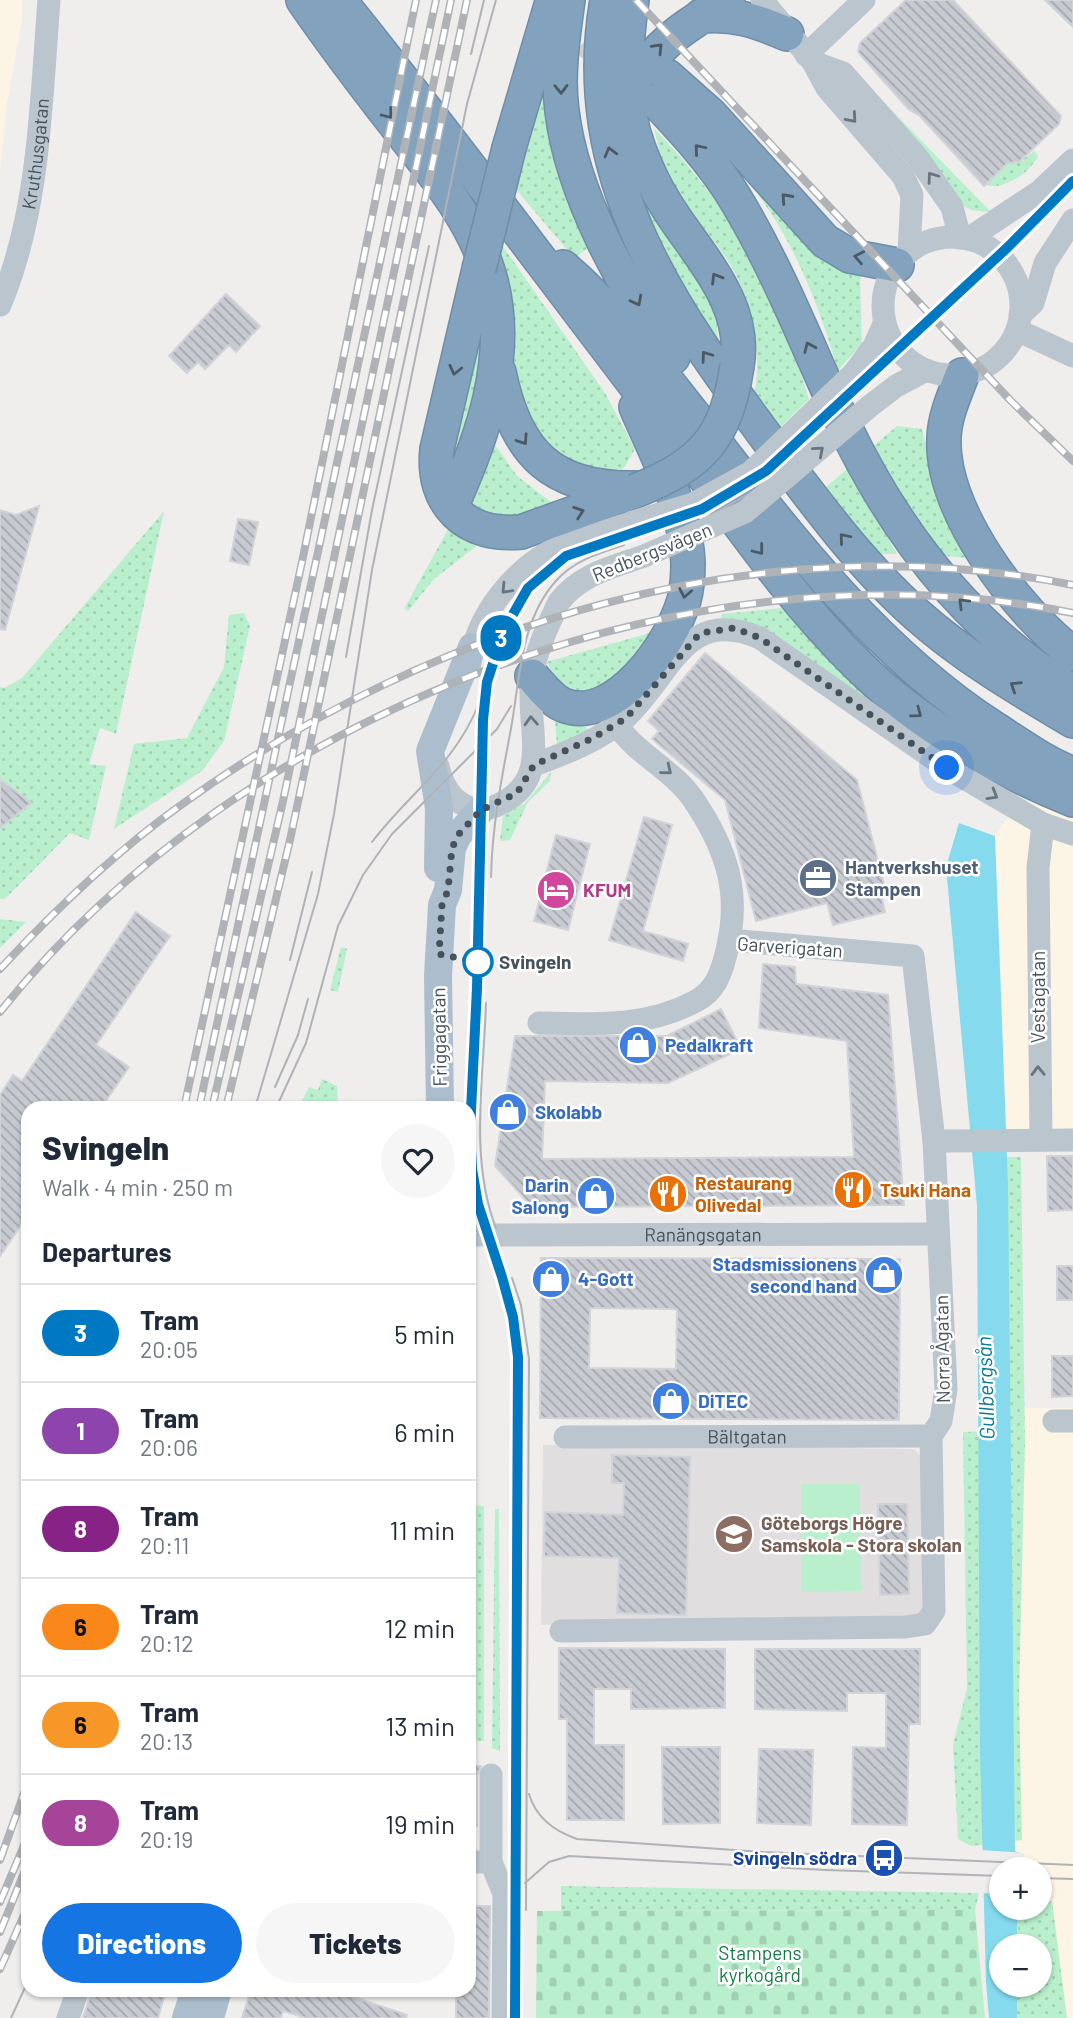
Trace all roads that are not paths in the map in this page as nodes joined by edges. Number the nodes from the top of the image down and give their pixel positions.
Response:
1 (49, 0) edge
2 (303, 0) edge
3 (311, 0) edge
4 (339, 0) edge
5 (553, 0) edge
6 (568, 0) edge
7 (607, 0) edge
8 (632, 0) edge
9 (762, 0) edge
10 (864, 0) edge
11 (715, 8) edge
12 (802, 50) junction
13 (650, 89) junction
14 (446, 139) junction
15 (1073, 160) edge
16 (1073, 220) edge
17 (511, 222) junction
18 (964, 239) junction
19 (903, 258) junction
20 (0, 305) edge
21 (884, 322) junction
22 (1019, 322) junction
23 (496, 353) junction
24 (1073, 356) edge
25 (619, 366) junction
26 (926, 370) junction
27 (962, 375) junction
28 (635, 500) junction
29 (450, 507) junction
30 (780, 524) junction
31 (472, 647) junction
32 (1073, 654) edge
33 (532, 676) junction
34 (1073, 692) edge
35 (1073, 722) edge
36 (617, 725) junction
37 (534, 765) junction
38 (1073, 774) edge
39 (1073, 800) edge
40 (481, 810) junction
41 (1043, 824) junction
42 (1073, 834) edge
43 (442, 905) junction
44 (729, 940) junction
45 (913, 956) joint
46 (539, 1023) dead end
47 (440, 1101) edge
48 (1041, 1139) junction
49 (934, 1140) junction
50 (1073, 1140) edge
51 (938, 1234) junction
52 (476, 1235) edge
53 (931, 1436) junction
54 (565, 1437) dead end
55 (561, 1631) dead end
56 (491, 1775) dead end
57 (480, 1862) edge
58 (76, 1997) edge
59 (193, 1997) edge
60 (216, 1997) edge
61 (68, 2018) edge
62 (186, 2018) edge
63 (210, 2018) edge
64 (503, 2018) edge

1 - 20 street, Kruthusgatan
2 -> 23 highway
3 - 14 highway
4 - 14 highway
5 -> 29 highway, bridge
6 -> 30 highway
35 -> 7 highway
8 - 13 highway
9 - 12 street, Redbergsvägen
10 - 12 street
11 - 12 highway
13 -> 11 highway
18 -> 12 street
12 -> 19 street, Redbergsvägen
19 -> 13 highway
28 -> 13 highway, bridge
34 -> 13 highway
14 - 17 highway
15 - 18 street
16 - 22 street
17 - 25 highway
17 - 30 highway
18 - 19 street
18 - 22 street
19 - 21 street, Redbergsvägen
21 - 26 street
21 - 28 street, Redbergsvägen, bridge
22 - 24 street
22 - 27 street
23 -> 28 highway
23 - 29 highway
25 -> 33 highway
25 -> 39 highway
26 - 27 street
33 -> 26 street, Redbergsvägen, bridge
27 - 32 highway
29 -> 28 highway
28 -> 31 street, Redbergsvägen
30 - 38 highway
31 - 40 street, Redbergsvägen
31 - 43 main road, Redbergsvägen
37 -> 33 street, Redbergsvägen
36 - 37 street
36 -> 41 street
36 -> 44 street
37 - 40 street
40 - 43 main road, Friggagatan
41 - 42 street
48 -> 41 street, Vestagatan
43 - 47 main road, Friggagatan
44 - 45 street, Garverigatan
44 - 46 street, Garverigatan
45 - 49 street, Norra Ågatan
48 - 49 street
48 - 50 street
49 - 51 street, Norra Ågatan
51 - 52 street, Ranängsgatan
51 - 53 street, Norra Ågatan
53 - 54 street, Bältgatan
53 - 55 street, Norra Ågatan
56 - 57 street
57 - 64 street
58 - 61 street
59 - 62 main road
60 - 63 main road

